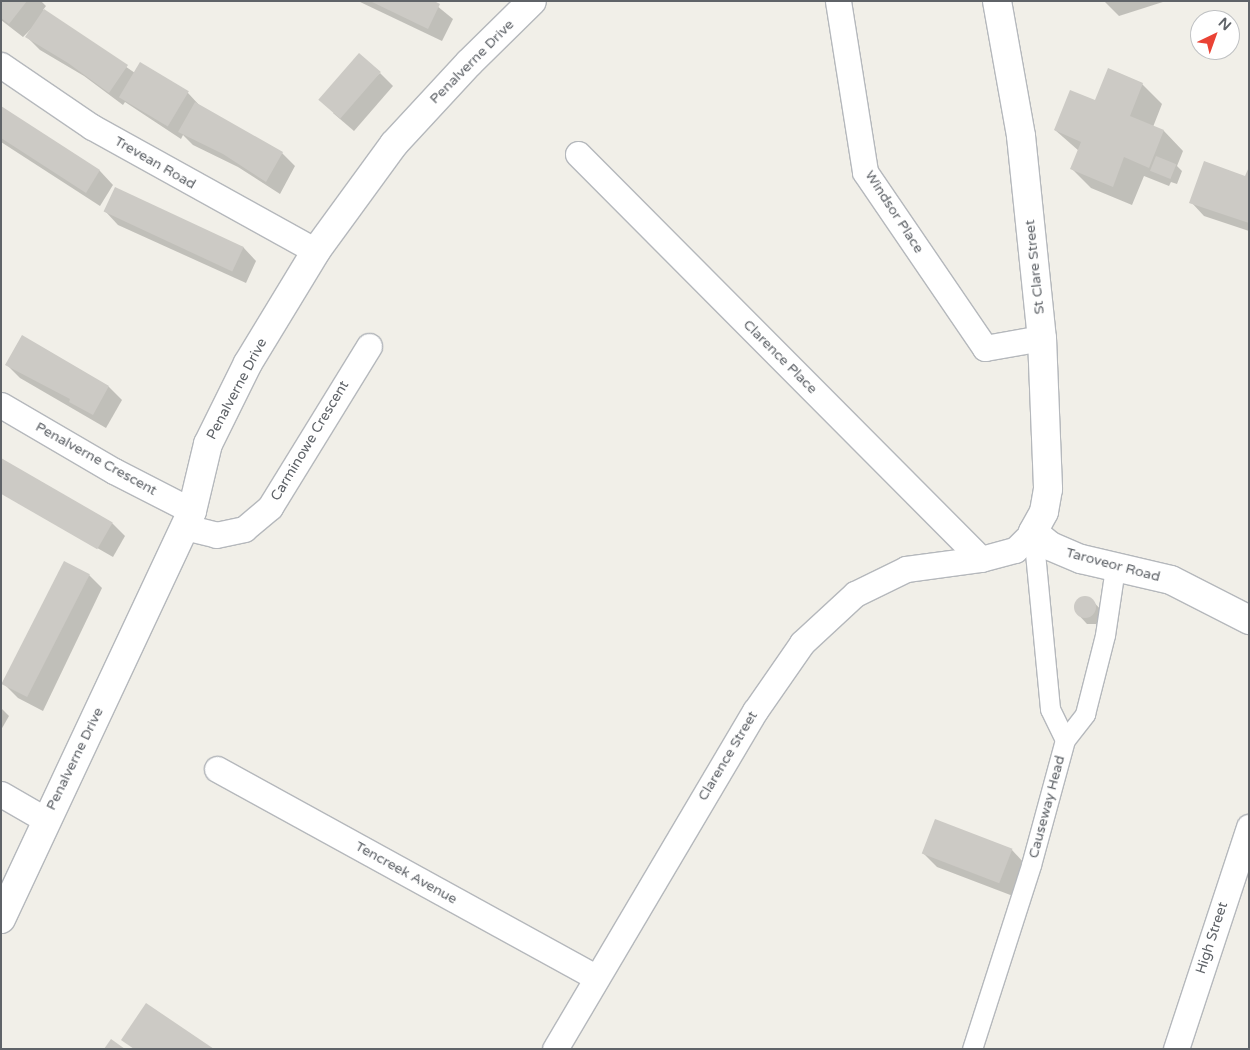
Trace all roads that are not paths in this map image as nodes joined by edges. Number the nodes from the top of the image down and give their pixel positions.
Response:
1 (838, 1) edge
2 (997, 1) edge
3 (527, 3) edge
4 (1, 65) edge
5 (578, 154) dead end
6 (316, 251) junction
7 (1042, 338) junction
8 (369, 346) dead end
9 (1, 405) edge
10 (188, 519) junction
11 (1033, 532) junction
12 (981, 560) junction
13 (1115, 568) junction
14 (1249, 620) edge
15 (1065, 740) junction
16 (217, 769) dead end
17 (1, 794) edge
18 (46, 820) junction
19 (1249, 828) edge
20 (1, 919) edge
21 (595, 977) junction
22 (555, 1049) edge
23 (972, 1049) edge
24 (1176, 1049) edge

1 - 7 street, Windsor Place
2 - 7 street, St Clare Street
3 - 6 street, Penalverne Drive
4 - 6 street, Trevean Road
5 - 12 street, Clarence Place
6 - 10 street, Penalverne Drive
7 - 11 street, St Clare Street
8 - 10 street, Carminowe Crescent
9 - 10 street, Penalverne Crescent
10 - 18 street, Penalverne Drive
11 - 12 street, Clarence Street
11 - 13 street, Taroveor Road
11 - 15 street
12 - 21 street, Clarence Street
13 - 14 street, Taroveor Road
13 - 15 street, Causeway Head
15 - 23 street, Causeway Head
16 - 21 street, Tencreek Avenue
17 - 18 street
18 - 20 street, Penalverne Drive
19 - 24 street, High Street
21 - 22 street, Clarence Street

